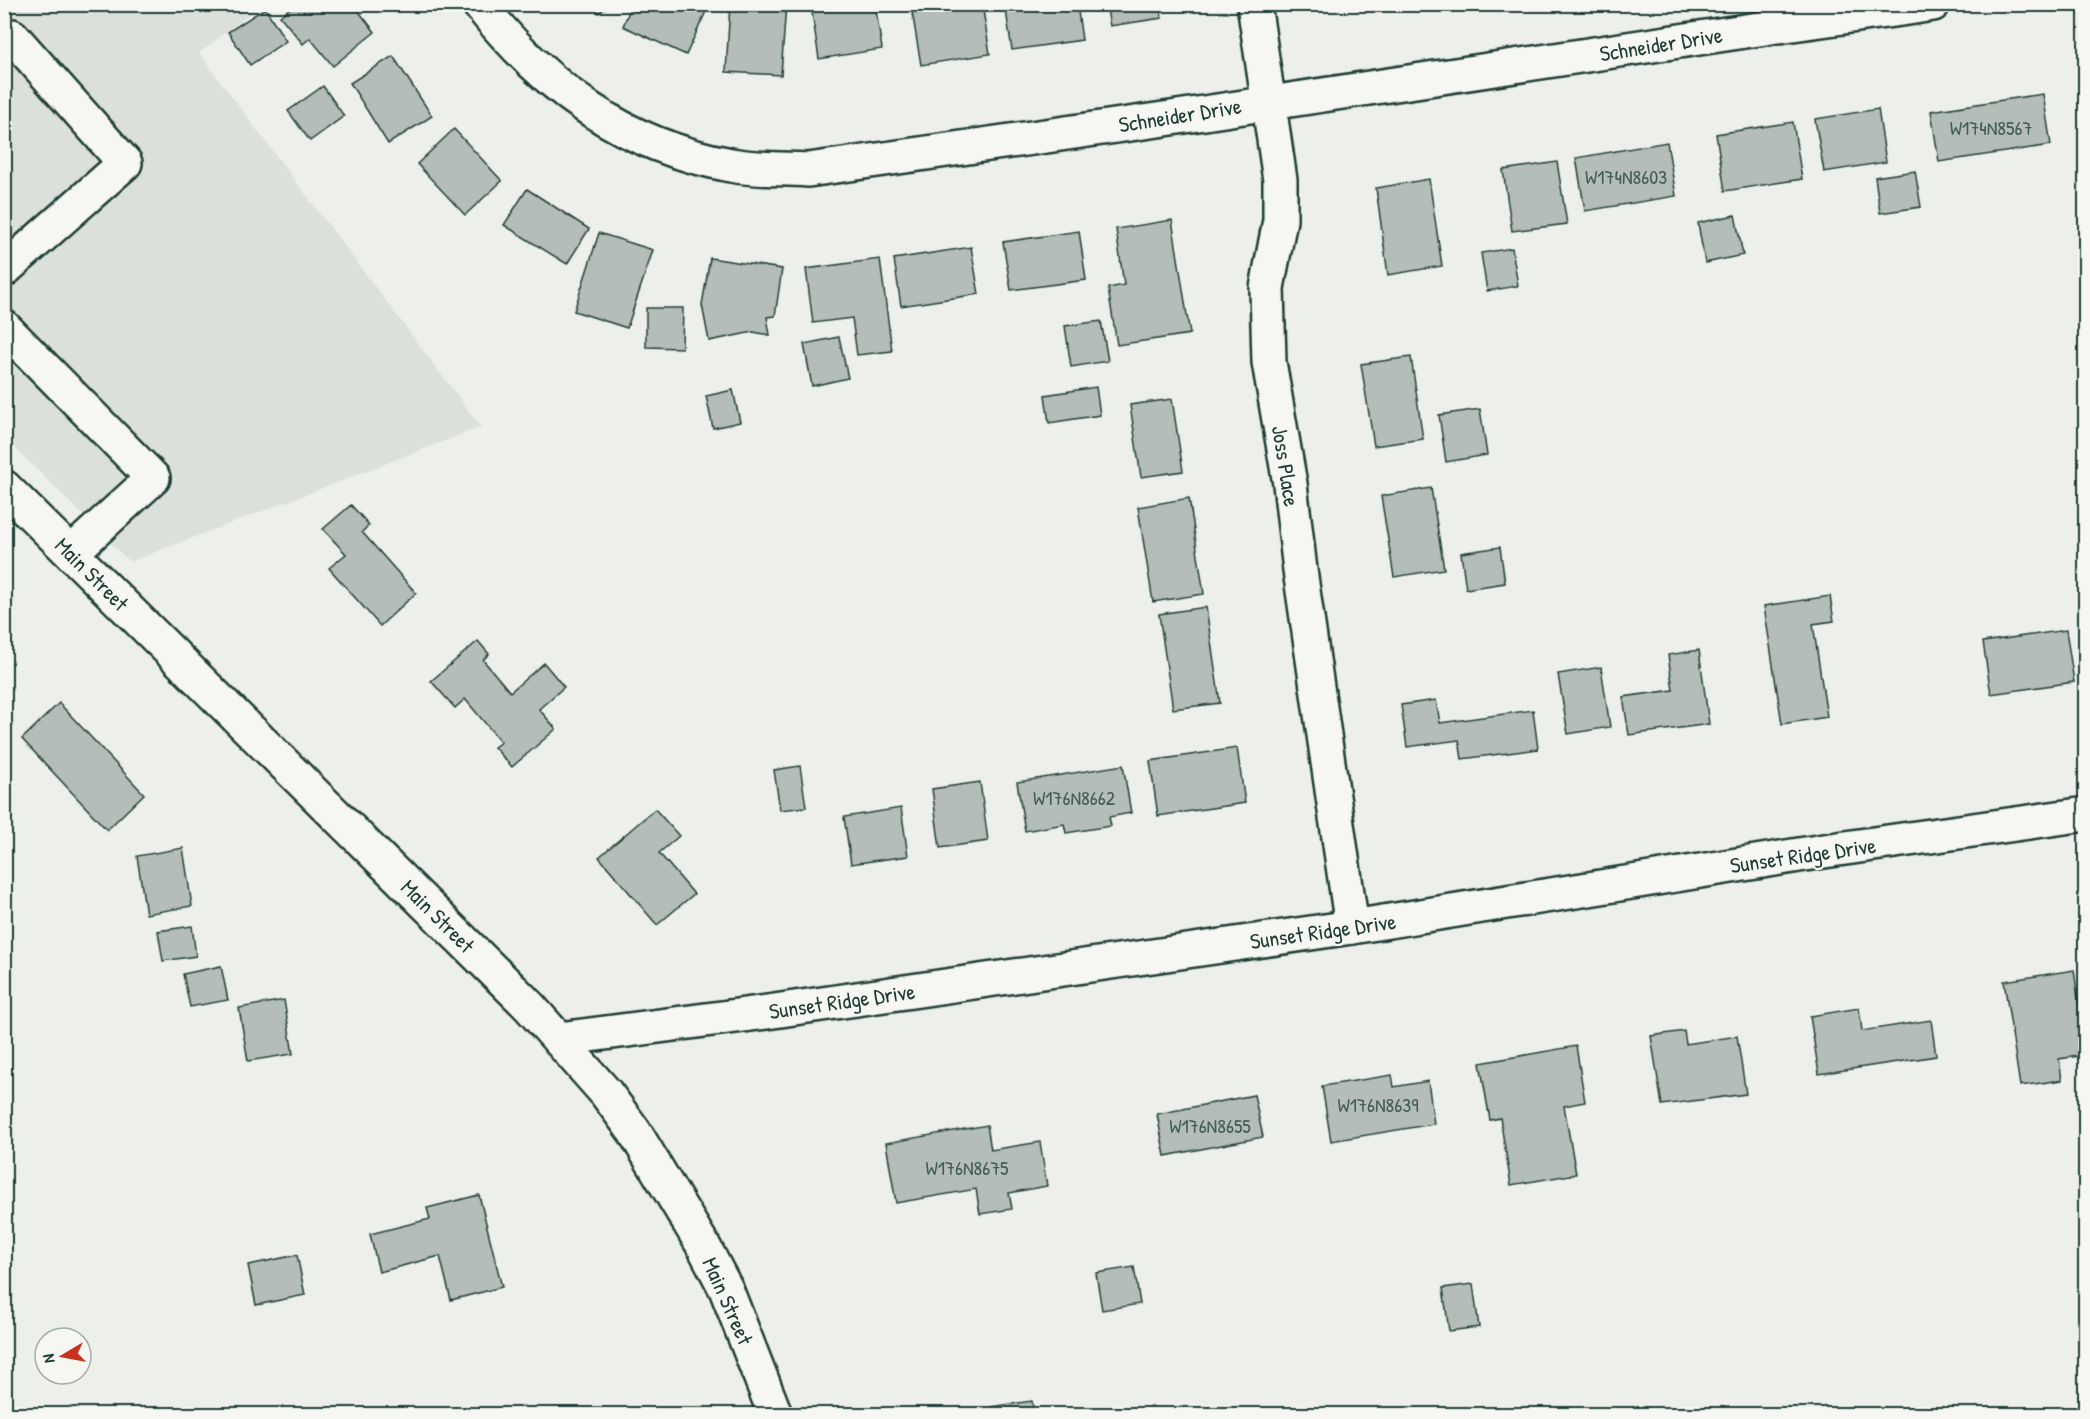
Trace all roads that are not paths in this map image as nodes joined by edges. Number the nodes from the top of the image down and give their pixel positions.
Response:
1 (479, 4) edge
2 (1254, 4) edge
3 (1933, 4) edge
4 (1753, 17) edge
5 (7, 35) edge
6 (1269, 102) junction
7 (4, 270) edge
8 (4, 327) edge
9 (4, 487) edge
10 (71, 554) junction
11 (2085, 814) edge
12 (1352, 927) junction
13 (559, 1039) junction
14 (775, 1414) edge

1 - 6 street, Schneider Drive
2 - 6 street, Joss Place
3 - 4 street, Schneider Drive
4 - 6 street, Schneider Drive
5 - 7 street
6 - 12 street, Joss Place
8 - 10 street
9 - 10 street, Main Street
10 - 13 street, Main Street
11 - 12 street, Sunset Ridge Drive
12 - 13 street, Sunset Ridge Drive
13 - 14 street, Main Street

